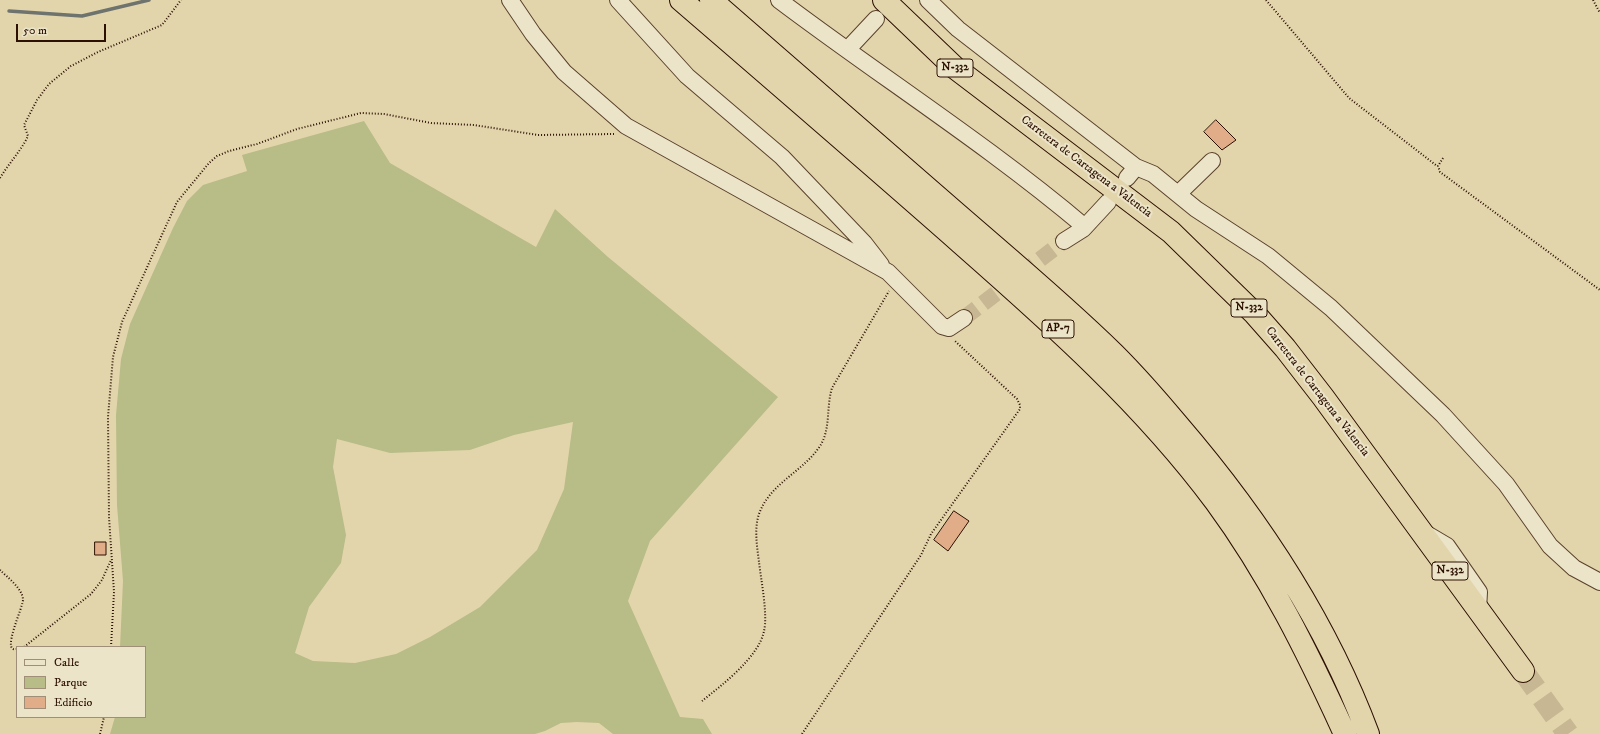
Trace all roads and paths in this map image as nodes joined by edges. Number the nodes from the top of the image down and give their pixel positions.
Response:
1 (181, 0) edge
2 (510, 0) edge
3 (618, 0) edge
4 (681, 0) edge
5 (711, 0) edge
6 (779, 0) edge
7 (928, 0) edge
8 (1266, 0) edge
9 (1593, 0) edge
10 (878, 6) edge
11 (1600, 14) edge
12 (847, 50) junction
13 (626, 126) junction
14 (1443, 158) dead end
15 (1212, 162) dead end
16 (1437, 166) dead end
17 (0, 178) edge
18 (1178, 194) junction
19 (1108, 202) dead end
20 (1085, 227) junction
21 (1064, 241) tunnel mouth
22 (890, 274) junction
23 (1600, 290) edge
24 (964, 318) tunnel mouth
25 (949, 328) junction
26 (112, 559) junction
27 (0, 570) edge
28 (1600, 582) edge
29 (13, 620) dead end
30 (7, 646) dead end
31 (25, 646) edge
32 (110, 646) edge
33 (16, 650) edge
34 (1523, 671) tunnel mouth
35 (702, 701) dead end
36 (104, 718) edge
37 (100, 734) edge
38 (802, 734) edge
39 (1345, 734) edge
40 (1368, 734) edge

1 - 17 path
2 - 13 street
3 - 22 street
4 - 39 highway, AP-7
5 - 40 highway, AP-7
6 - 12 street
7 - 18 street
8 - 16 path
9 - 11 path
10 - 12 street
10 - 34 highway, Carretera de Cartagena a Valencia / N-332
12 - 20 street
13 - 22 street
13 - 26 path
14 - 23 path
15 - 18 street
18 - 28 street
19 - 20 street
20 - 21 street
22 - 25 street
22 - 35 path
24 - 25 street
25 - 38 path
26 - 31 path
26 - 32 path
27 - 29 path
30 - 33 path
36 - 37 path

